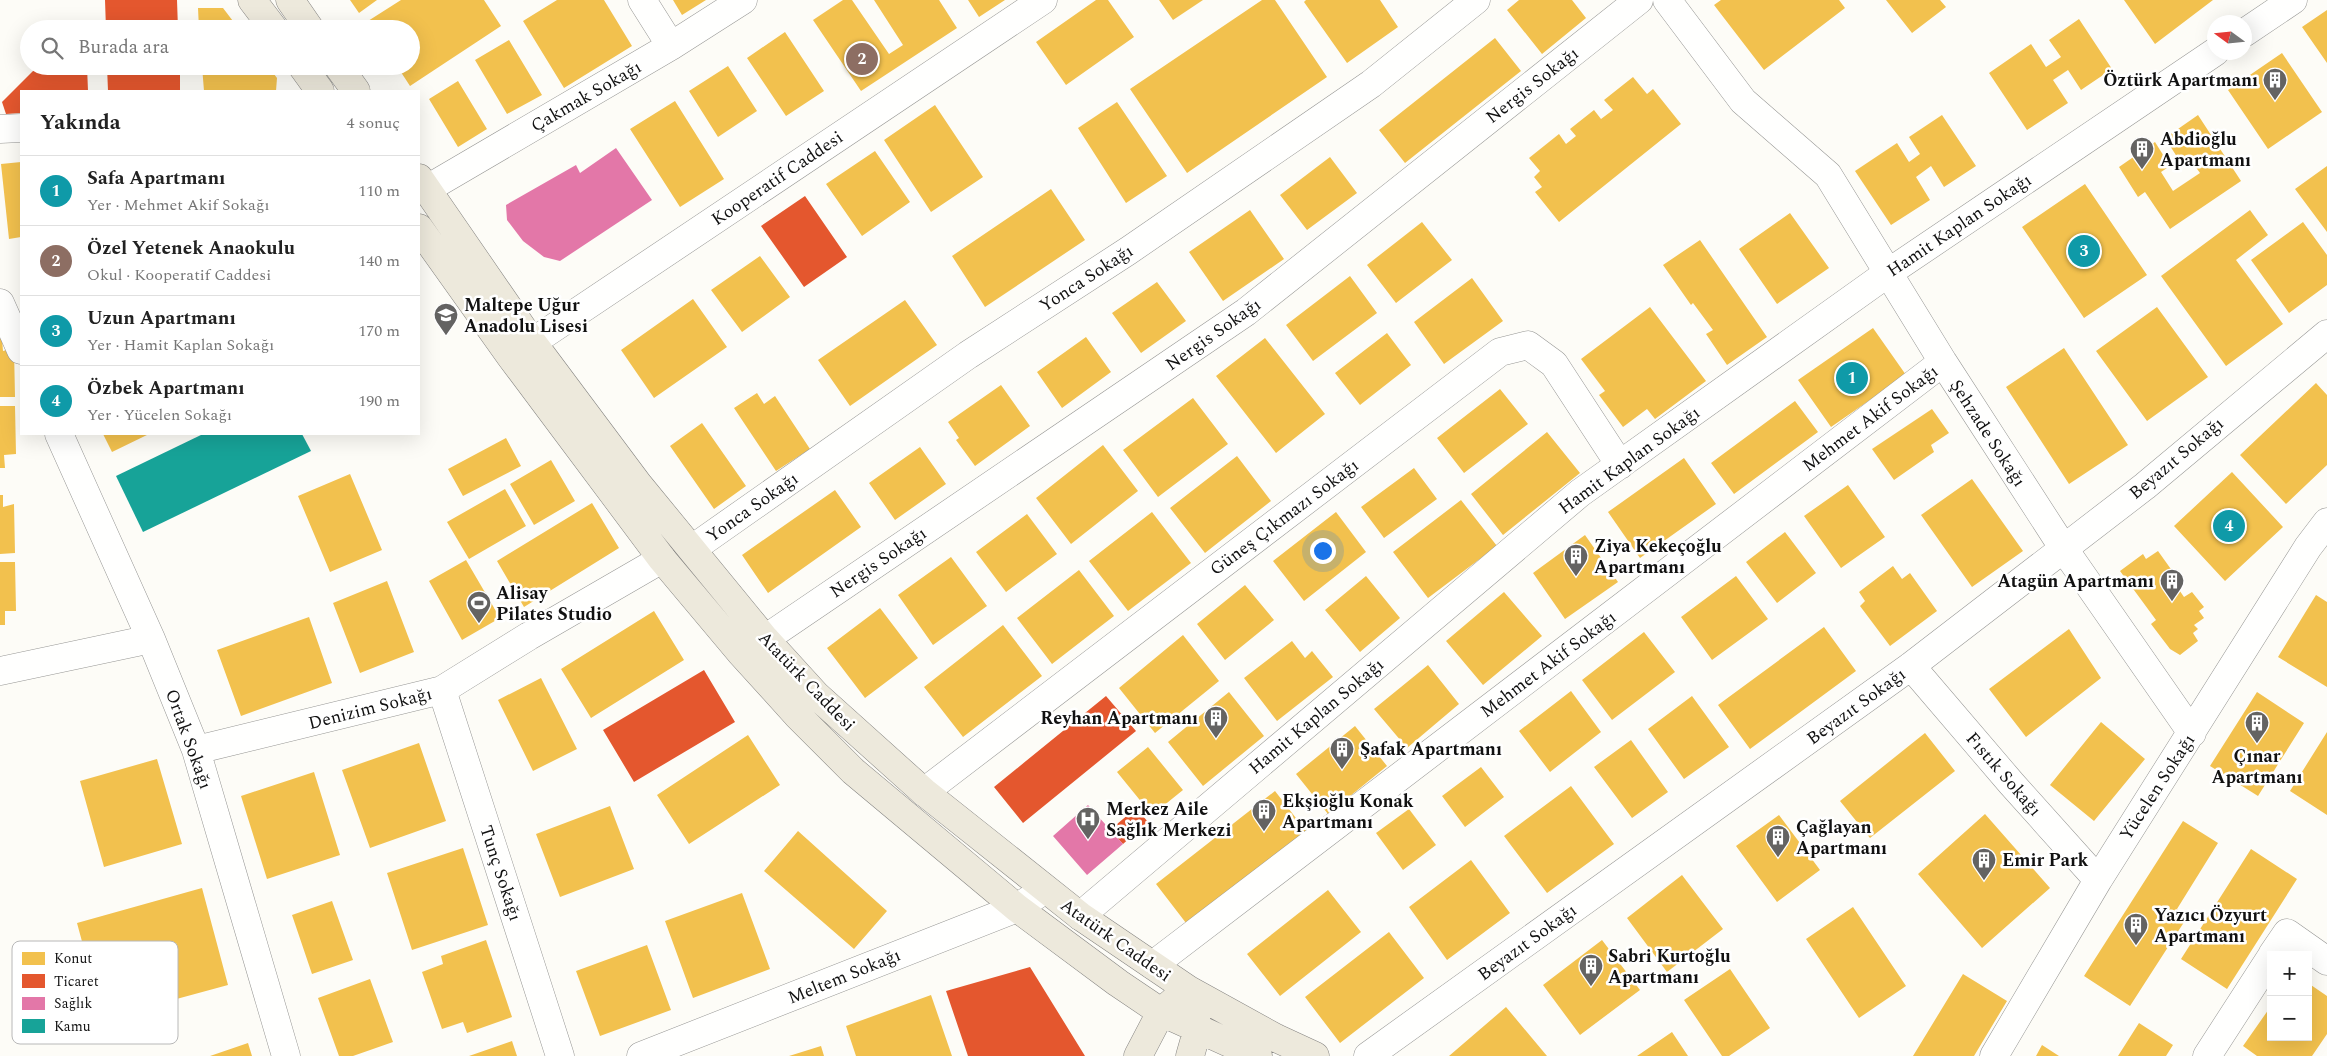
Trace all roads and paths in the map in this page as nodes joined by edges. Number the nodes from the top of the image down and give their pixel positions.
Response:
1 (252, 0) edge
2 (290, 0) edge
3 (642, 0) edge
4 (743, 0) edge
5 (1043, 0) edge
6 (1476, 0) edge
7 (1639, 0) edge
8 (1667, 0) edge
9 (2293, 0) edge
10 (267, 20) edge
11 (304, 20) edge
12 (2252, 28) edge
13 (672, 46) junction
14 (2207, 57) edge
15 (308, 75) edge
16 (344, 75) edge
17 (319, 90) edge
18 (355, 90) edge
19 (20, 128) edge
20 (0, 129) edge
21 (423, 183) edge
22 (420, 229) edge
23 (1888, 273) junction
24 (0, 302) edge
25 (2327, 334) edge
26 (20, 348) edge
27 (521, 350) junction
28 (1943, 362) junction
29 (59, 435) edge
30 (1620, 465) junction
31 (2327, 522) edge
32 (692, 549) junction
33 (2064, 549) junction
34 (2317, 554) edge
35 (662, 558) junction
36 (765, 639) junction
37 (151, 640) junction
38 (1911, 666) junction
39 (0, 671) edge
40 (442, 690) junction
41 (2192, 733) junction
42 (196, 750) junction
43 (924, 792) junction
44 (2098, 880) junction
45 (1044, 890) junction
46 (1016, 908) junction
47 (1080, 916) junction
48 (2274, 951) edge
49 (2327, 961) edge
50 (2267, 962) edge
51 (1153, 965) junction
52 (1188, 990) junction
53 (1161, 1012) junction
54 (1198, 1028) junction
55 (286, 1056) edge
56 (560, 1056) edge
57 (641, 1056) edge
58 (1138, 1056) edge
59 (1190, 1056) edge
60 (1258, 1056) edge
61 (1315, 1056) edge
62 (1368, 1056) edge
63 (1994, 1056) edge
64 (2207, 1056) edge

1 - 10 main road
2 - 11 main road
3 - 13 street
4 - 13 street, Çakmak Sokağı
5 - 27 street, Kooperatif Caddesi
6 - 32 street, Yonca Sokağı
7 - 36 street, Nergis Sokağı
8 - 23 street, Şehzade Sokağı
9 - 12 street
13 - 21 street, Çakmak Sokağı
14 - 23 street, Hamit Kaplan Sokağı
15 - 17 main road
16 - 18 main road
19 - 20 street
21 - 27 main road, Atatürk Caddesi
22 - 27 main road, Atatürk Caddesi
23 - 28 street, Şehzade Sokağı
23 - 30 street, Hamit Kaplan Sokağı
24 - 26 street
25 - 33 street, Beyazıt Sokağı
27 - 32 main road, Atatürk Caddesi
27 - 35 main road, Atatürk Caddesi
28 - 33 street, Şehzade Sokağı
28 - 51 street, Mehmet Akif Sokağı
29 - 37 street, Ortak Sokağı
30 - 43 street, Güneş Çıkmazı Sokağı
30 - 47 street, Hamit Kaplan Sokağı
31 - 34 street, Yücelen Sokağı
32 - 36 main road, Atatürk Caddesi
33 - 38 street, Beyazıt Sokağı
33 - 41 street, Şehzade Sokağı
34 - 41 street, Yücelen Sokağı
35 - 40 street, Denizim Sokağı
35 - 46 main road, Atatürk Caddesi
36 - 43 main road, Atatürk Caddesi
37 - 39 street
37 - 42 street, Ortak Sokağı
38 - 44 street, Fıstık Sokağı
38 - 62 street, Beyazıt Sokağı
40 - 42 street, Denizim Sokağı
40 - 56 street, Tunç Sokağı
41 - 44 street, Yücelen Sokağı
42 - 55 street, Ortak Sokağı
43 - 45 main road, Atatürk Caddesi
44 - 63 street, Yücelen Sokağı
45 - 46 street, Meltem Sokağı
45 - 47 main road, Atatürk Caddesi
46 - 53 main road, Atatürk Caddesi
46 - 57 street, Meltem Sokağı
47 - 51 main road, Atatürk Caddesi
48 - 49 street
50 - 64 street
51 - 52 main road, Atatürk Caddesi
52 - 53 main road
52 - 54 main road
52 - 61 main road, Atatürk Caddesi
53 - 54 main road, Atatürk Caddesi
53 - 58 main road
54 - 59 main road
54 - 60 main road, Atatürk Caddesi

